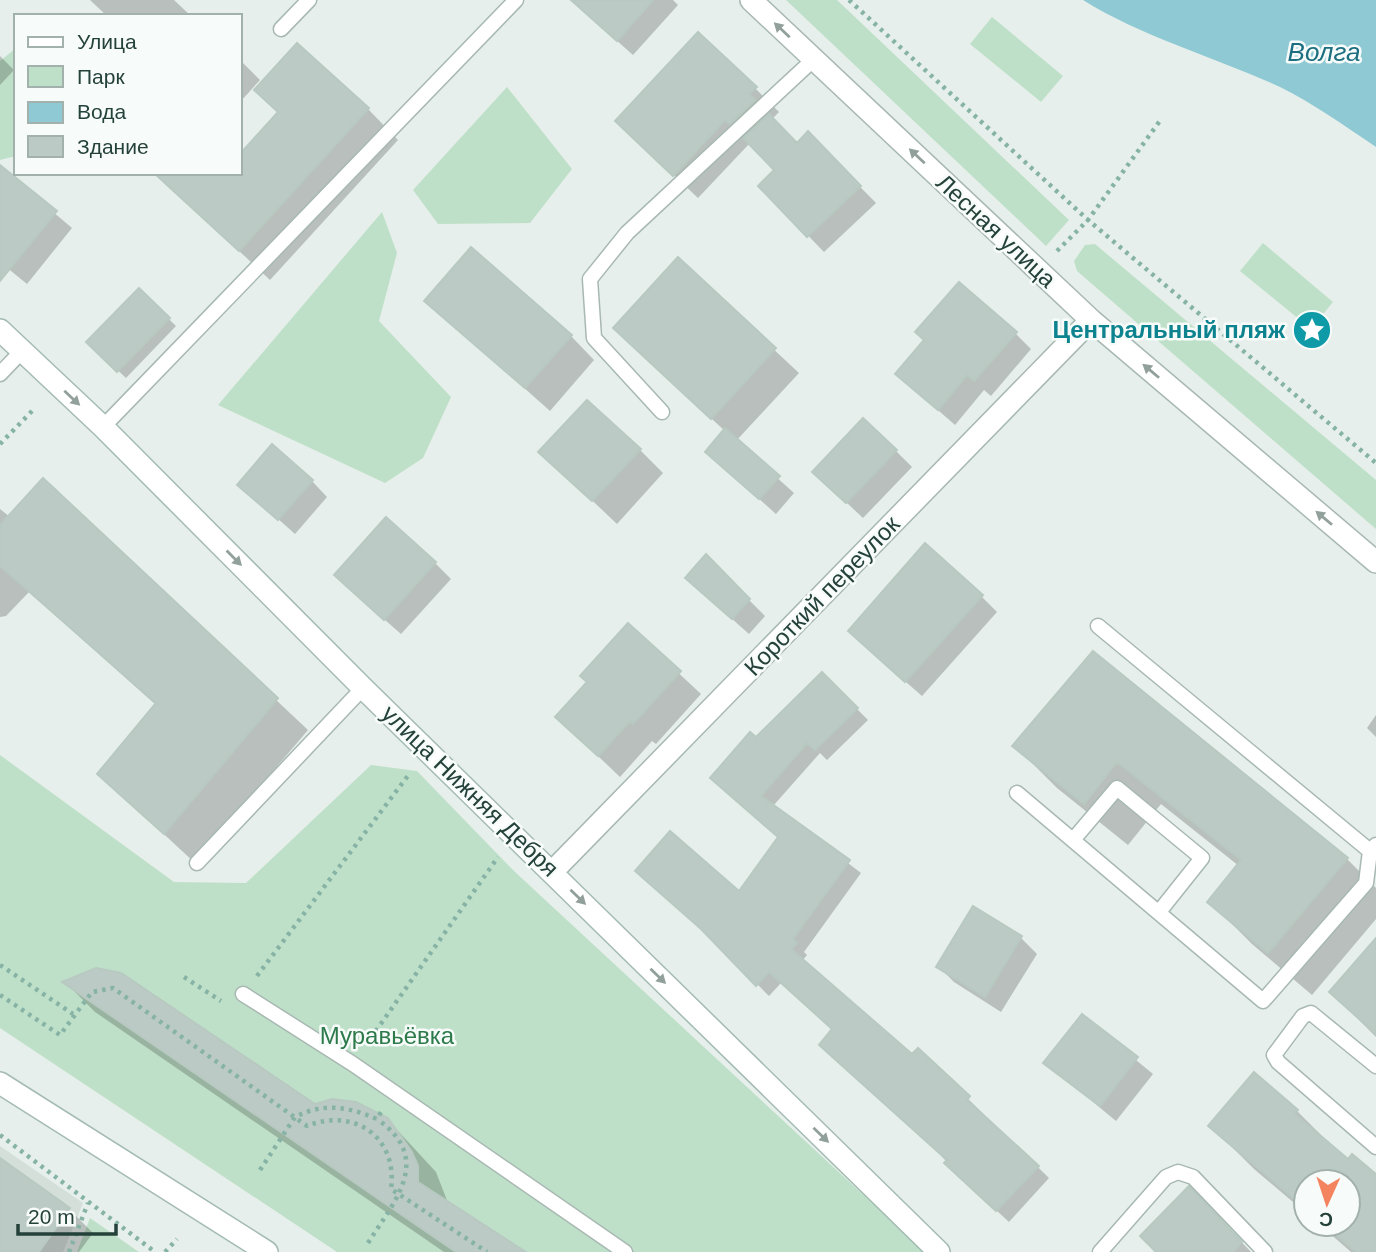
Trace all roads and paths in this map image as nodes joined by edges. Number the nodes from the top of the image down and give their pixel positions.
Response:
1 (309, 0) edge
2 (751, 0) edge
3 (849, 0) edge
4 (507, 3) edge
5 (281, 29) dead end
6 (814, 59) junction
7 (1162, 118) dead end
8 (1088, 220) junction
9 (1058, 251) dead end
10 (1091, 320) junction
11 (0, 330) edge
12 (22, 351) junction
13 (0, 374) edge
14 (36, 408) dead end
15 (662, 412) dead end
16 (103, 427) junction
17 (0, 444) edge
18 (1376, 464) edge
19 (1376, 562) edge
20 (1098, 626) dead end
21 (363, 688) junction
22 (410, 773) dead end
23 (1017, 793) dead end
24 (1073, 840) junction
25 (1373, 848) edge
26 (498, 857) dead end
27 (197, 863) dead end
28 (552, 872) junction
29 (1159, 912) junction
30 (0, 965) edge
31 (243, 994) joint
32 (0, 995) edge
33 (73, 1014) junction
34 (353, 1063) junction
35 (1376, 1066) edge
36 (0, 1083) edge
37 (385, 1107) dead end
38 (295, 1117) junction
39 (377, 1119) junction
40 (0, 1135) edge
41 (1376, 1147) edge
42 (260, 1170) dead end
43 (400, 1195) junction
44 (88, 1203) junction
45 (177, 1239) dead end
46 (368, 1243) dead end
47 (253, 1248) edge
48 (69, 1252) edge
49 (155, 1252) edge
50 (165, 1252) edge
51 (487, 1252) edge
52 (625, 1252) edge
53 (939, 1252) edge
54 (1100, 1252) edge
55 (1265, 1252) edge

1 - 5 lane
6 -> 2 street, Лесная улица
3 - 8 path
4 - 16 lane
10 -> 6 street, Лесная улица
6 - 15 lane
7 - 8 path
8 - 9 path
8 - 18 path
19 -> 10 street, Лесная улица
10 - 28 street, Короткий переулок
11 - 12 street, улица Нижняя Дебря
12 - 13 lane
12 -> 16 street, улица Нижняя Дебря
14 - 17 path
16 -> 21 street, улица Нижняя Дебря
20 - 25 lane
21 - 27 lane
21 - 28 street, улица Нижняя Дебря
22 - 31 path
23 - 24 lane
24 - 29 lane
24 - 29 lane
25 - 29 lane
26 - 34 path
28 -> 53 street, улица Нижняя Дебря
30 - 33 path
31 - 34 lane
32 - 33 path
33 - 38 path
34 - 52 lane
35 - 41 lane
36 - 47 street
37 - 39 path
38 - 39 path
38 - 42 path
38 - 43 path
39 - 43 path
40 - 44 path
43 - 46 path
43 - 51 path
44 - 48 path
44 - 49 path
45 - 50 path
54 - 55 lane

